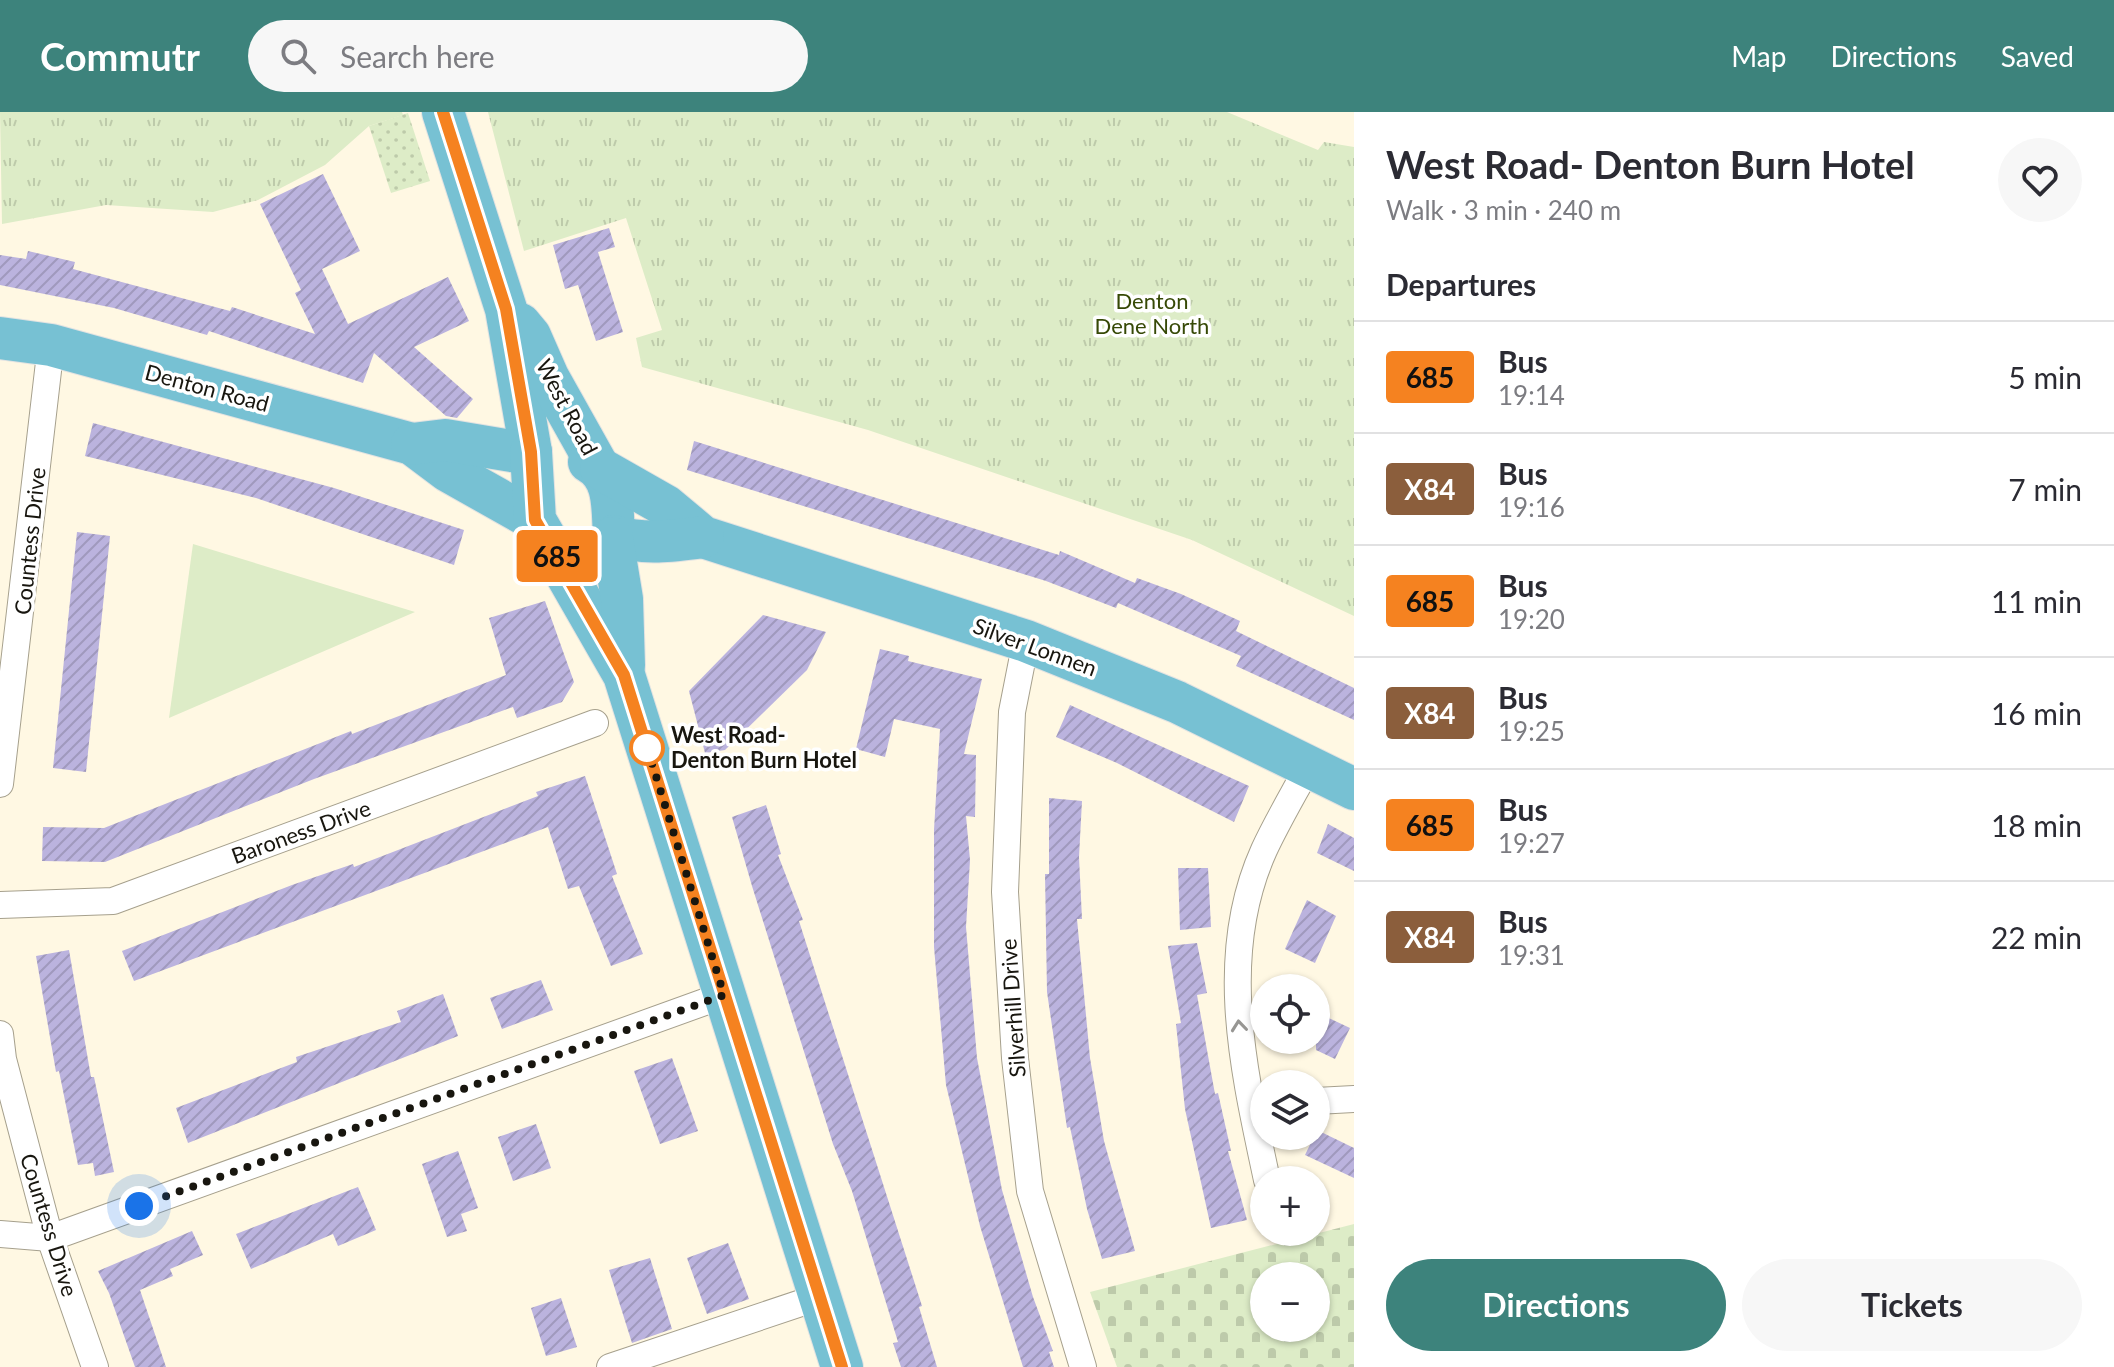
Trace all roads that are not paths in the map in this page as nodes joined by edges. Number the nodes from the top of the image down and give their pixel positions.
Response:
1 (443, 112) edge
2 (0, 338) edge
3 (51, 345) junction
4 (535, 390) junction
5 (530, 453) junction
6 (469, 463) junction
7 (600, 468) junction
8 (536, 521) junction
9 (680, 528) junction
10 (613, 537) junction
11 (607, 607) junction
12 (11, 618) edge
13 (1026, 641) junction
14 (595, 723) dead end
15 (1307, 769) junction
16 (0, 784) edge
17 (1354, 789) edge
18 (0, 905) edge
19 (724, 995) junction
20 (0, 1034) edge
21 (1250, 1073) edge
22 (1354, 1099) edge
23 (1330, 1100) edge
24 (0, 1234) edge
25 (50, 1238) junction
26 (819, 1297) junction
27 (95, 1367) edge
28 (610, 1367) edge
29 (842, 1367) edge
30 (1083, 1367) edge

1 - 4 main road, West Road
2 - 3 main road, Denton Road
3 - 6 main road, Denton Road
3 - 12 street, Countess Drive
4 - 5 main road, West Road
4 - 6 main road
4 - 7 main road, West Road
4 - 9 main road
5 - 6 main road, Denton Road
5 - 7 main road, Denton Road
5 - 8 main road, West Road
6 - 8 main road, Denton Road
6 - 11 main road
7 - 9 main road, Silver Lonnen
7 - 10 main road, West Road
8 - 10 main road, Denton Road
8 - 11 main road
9 - 10 main road, Silver Lonnen
9 - 11 main road
9 - 13 main road, Silver Lonnen
10 - 11 main road
11 - 19 main road
12 - 16 street, Countess Drive
13 - 15 main road, Silver Lonnen
13 - 30 street, Silverhill Drive
14 - 18 street, Baroness Drive
15 - 17 main road, Silver Lonnen
21 -> 15 street
19 - 25 street
19 - 26 main road
20 - 25 street, Countess Drive
22 - 23 street
24 - 25 street
25 - 27 street, Countess Drive
26 - 28 street
26 - 29 main road

